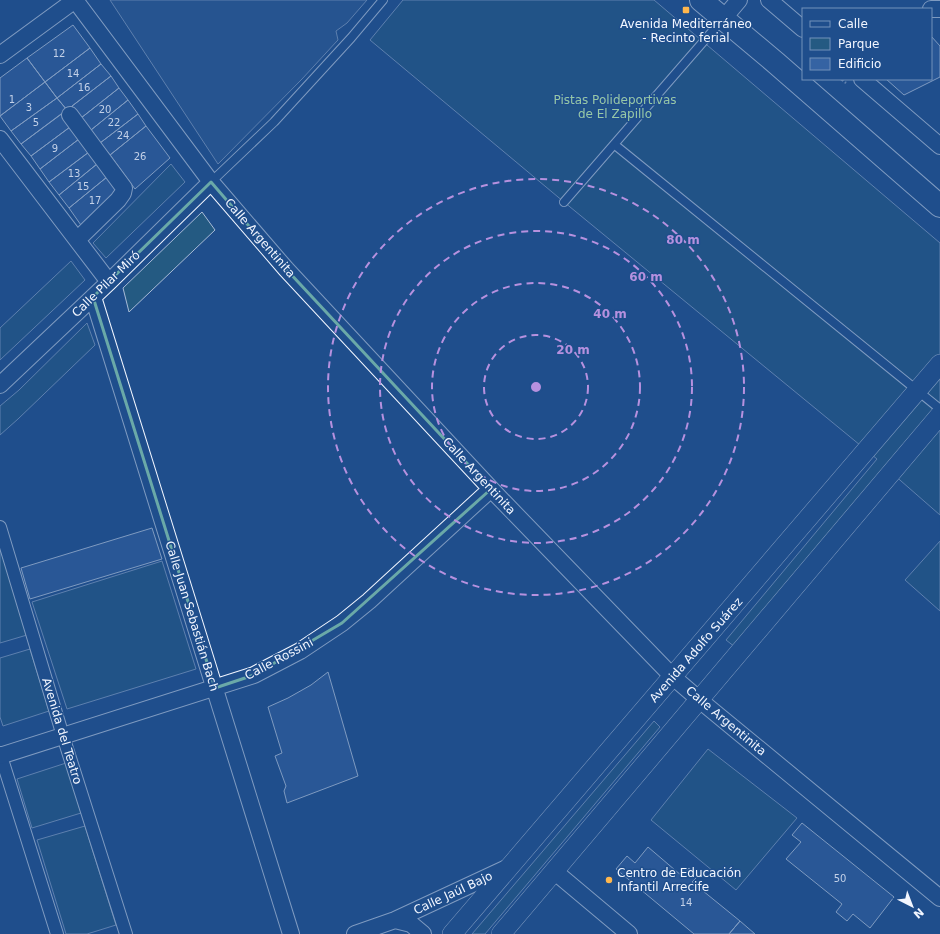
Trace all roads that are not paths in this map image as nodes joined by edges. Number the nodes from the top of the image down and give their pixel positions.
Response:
1 (75, 0) edge
2 (383, 0) edge
3 (701, 0) edge
4 (739, 0) edge
5 (769, 0) edge
6 (783, 12) junction
7 (802, 12) edge
8 (723, 19) junction
9 (802, 28) edge
10 (0, 56) edge
11 (863, 80) edge
12 (70, 115) dead end
13 (0, 139) edge
14 (615, 145) junction
15 (940, 146) edge
16 (211, 182) junction
17 (564, 202) dead end
18 (940, 206) edge
19 (77, 240) junction
20 (109, 282) junction
21 (93, 297) junction
22 (940, 364) edge
23 (0, 385) edge
24 (917, 391) junction
25 (940, 409) edge
26 (940, 415) edge
27 (491, 489) junction
28 (0, 527) edge
29 (673, 677) junction
30 (215, 688) junction
31 (699, 699) junction
32 (63, 736) junction
33 (0, 755) edge
34 (510, 866) junction
35 (554, 871) junction
36 (940, 898) edge
37 (395, 920) junction
38 (57, 934) edge
39 (126, 934) edge
40 (291, 934) edge
41 (355, 934) edge
42 (423, 934) edge
43 (452, 934) edge
44 (501, 934) edge
45 (629, 934) edge

1 - 10 street
1 - 16 street, Calle Argentinita
2 - 16 lane
3 - 8 main road
4 - 8 street
5 - 6 street
6 - 7 street
6 - 9 street
8 - 14 lane
8 - 18 main road
11 - 15 street
12 - 19 street
13 - 19 street
14 - 17 lane
14 - 24 lane
16 - 20 street, Calle Pilar Miró
16 - 27 street, Calle Argentinita
19 - 20 street
20 - 21 street, Calle Pilar Miró
21 - 23 street, Calle Pilar Miró
21 - 30 street, Calle Juan Sebastián Bach
22 - 24 street, Avenida Adolfo Suárez
24 - 25 lane
24 - 29 street, Avenida Adolfo Suárez
26 - 31 street
27 - 29 street, Calle Argentinita
27 - 30 street, Calle Rossini
28 - 32 street, Avenida del Teatro
29 - 31 street, Calle Argentinita
29 - 34 street, Avenida Adolfo Suárez
30 - 32 street, Calle Rossini
30 - 40 street, Calle Juan Sebastián Bach
31 - 35 street
31 - 36 street, Calle Argentinita
32 - 33 street, Calle Rossini
32 - 39 street, Avenida del Teatro
33 - 38 street
34 - 37 street, Calle Jaúl Bajo
34 - 43 street, Avenida Adolfo Suárez
35 - 44 street
35 - 45 street
37 - 41 street, Calle Jaúl Bajo
37 - 42 street, Calle Jaúl Bajo

